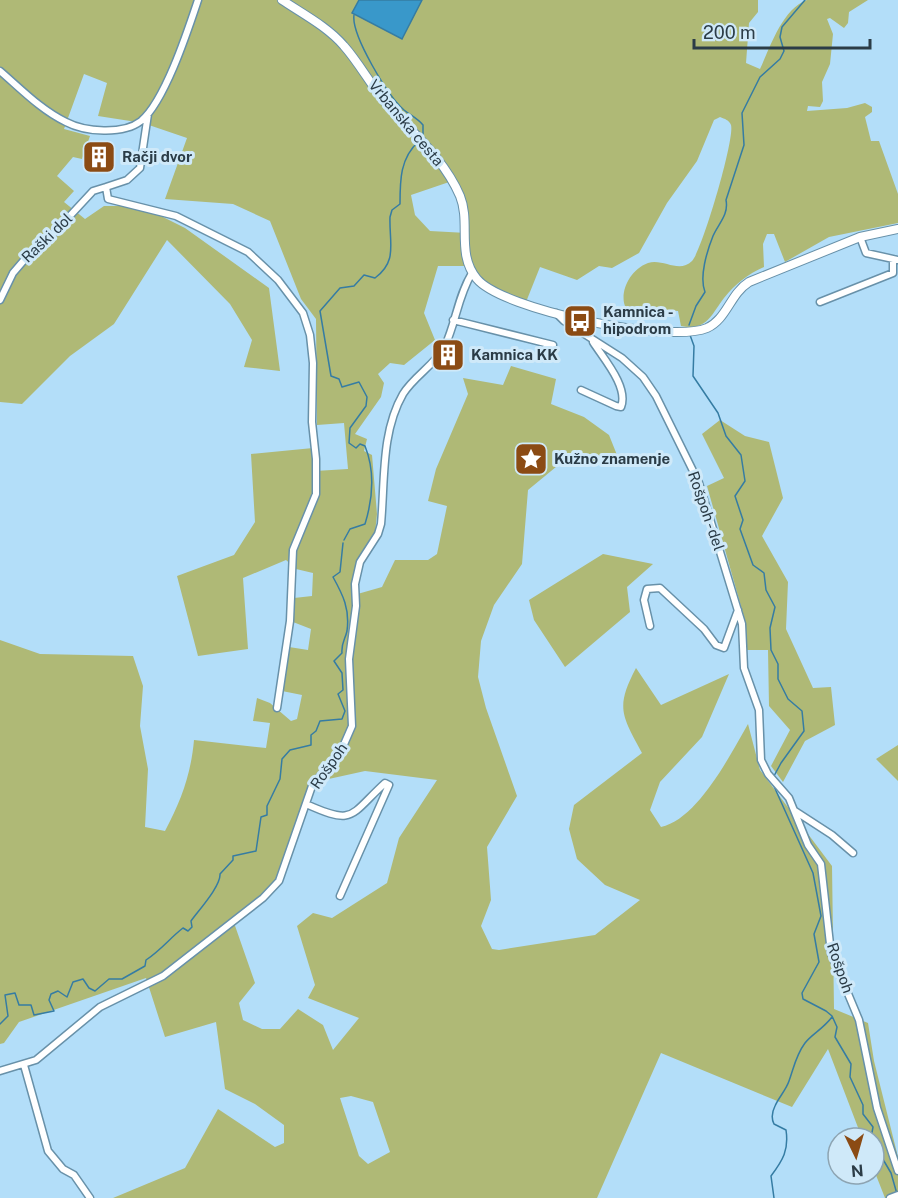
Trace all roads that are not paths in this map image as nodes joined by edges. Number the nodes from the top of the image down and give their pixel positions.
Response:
1 (198, 0) edge
2 (282, 0) edge
3 (0, 71) edge
4 (148, 114) junction
5 (106, 187) junction
6 (898, 229) edge
7 (860, 237) junction
8 (895, 260) edge
9 (472, 273) junction
10 (0, 300) edge
11 (820, 302) dead end
12 (556, 313) junction
13 (453, 320) junction
14 (592, 341) junction
15 (554, 345) dead end
16 (581, 390) dead end
17 (738, 610) junction
18 (650, 626) dead end
19 (277, 708) dead end
20 (768, 774) joint
21 (306, 804) junction
22 (794, 811) junction
23 (853, 853) dead end
24 (340, 896) dead end
25 (24, 1065) junction
26 (0, 1071) edge
27 (898, 1171) edge
28 (90, 1198) edge

1 - 4 street
2 - 9 street, Vrbanska cesta
3 - 4 street
4 - 5 street, Raški dol
5 - 10 street, Raški dol
5 - 19 street
6 - 7 street
7 - 8 street
7 - 12 street
8 - 11 street
9 - 12 street
9 - 13 street, Rošpoh
12 - 14 street, Rošpoh - del
13 - 15 street
13 - 21 street, Rošpoh
14 - 16 street, Rošpoh - del
14 - 17 street, Rošpoh - del
17 - 18 street
17 - 20 street, Rošpoh - del
20 - 22 street, Rošpoh
21 - 24 street
21 - 25 street, Rošpoh
22 - 23 street
22 - 27 street, Rošpoh
25 - 26 street, Rošpoh
25 - 28 street

